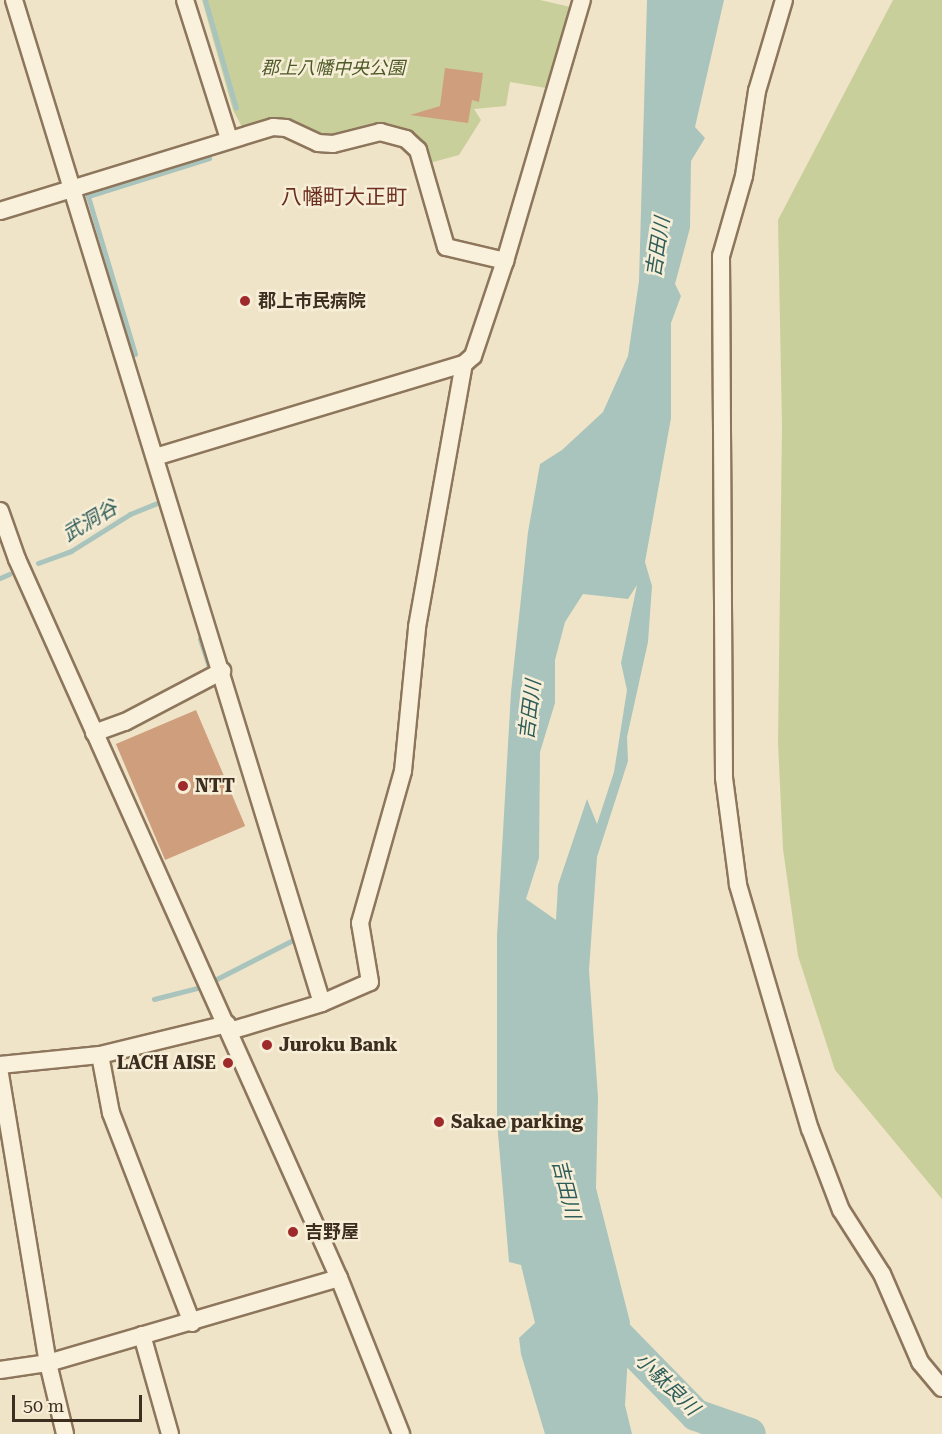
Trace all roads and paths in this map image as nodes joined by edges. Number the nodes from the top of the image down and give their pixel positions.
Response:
1 (14, 0) edge
2 (185, 0) edge
3 (582, 0) edge
4 (784, 0) edge
5 (229, 139) junction
6 (69, 192) junction
7 (0, 211) edge
8 (505, 261) junction
9 (464, 364) junction
10 (155, 457) junction
11 (0, 511) edge
12 (222, 671) junction
13 (94, 733) junction
14 (322, 1003) junction
15 (228, 1027) junction
16 (100, 1055) junction
17 (0, 1065) edge
18 (0, 1074) edge
19 (339, 1278) junction
20 (192, 1323) junction
21 (142, 1335) junction
22 (48, 1363) junction
23 (0, 1370) edge
24 (942, 1388) edge
25 (65, 1434) edge
26 (170, 1434) edge
27 (401, 1434) edge

1 - 6 street
2 - 5 street
3 - 8 street
4 - 24 street
5 - 6 street
5 - 8 street
6 - 7 street
6 - 10 street
8 - 9 street
9 - 10 street
9 - 14 street
10 - 12 street
11 - 13 street
12 - 13 street
12 - 14 street
13 - 15 street
14 - 15 street
15 - 16 street
15 - 19 street
16 - 17 street
16 - 20 street
18 - 22 street
19 - 20 street
19 - 27 street
20 - 21 street
21 - 22 street
21 - 26 street
22 - 23 street
22 - 25 street

